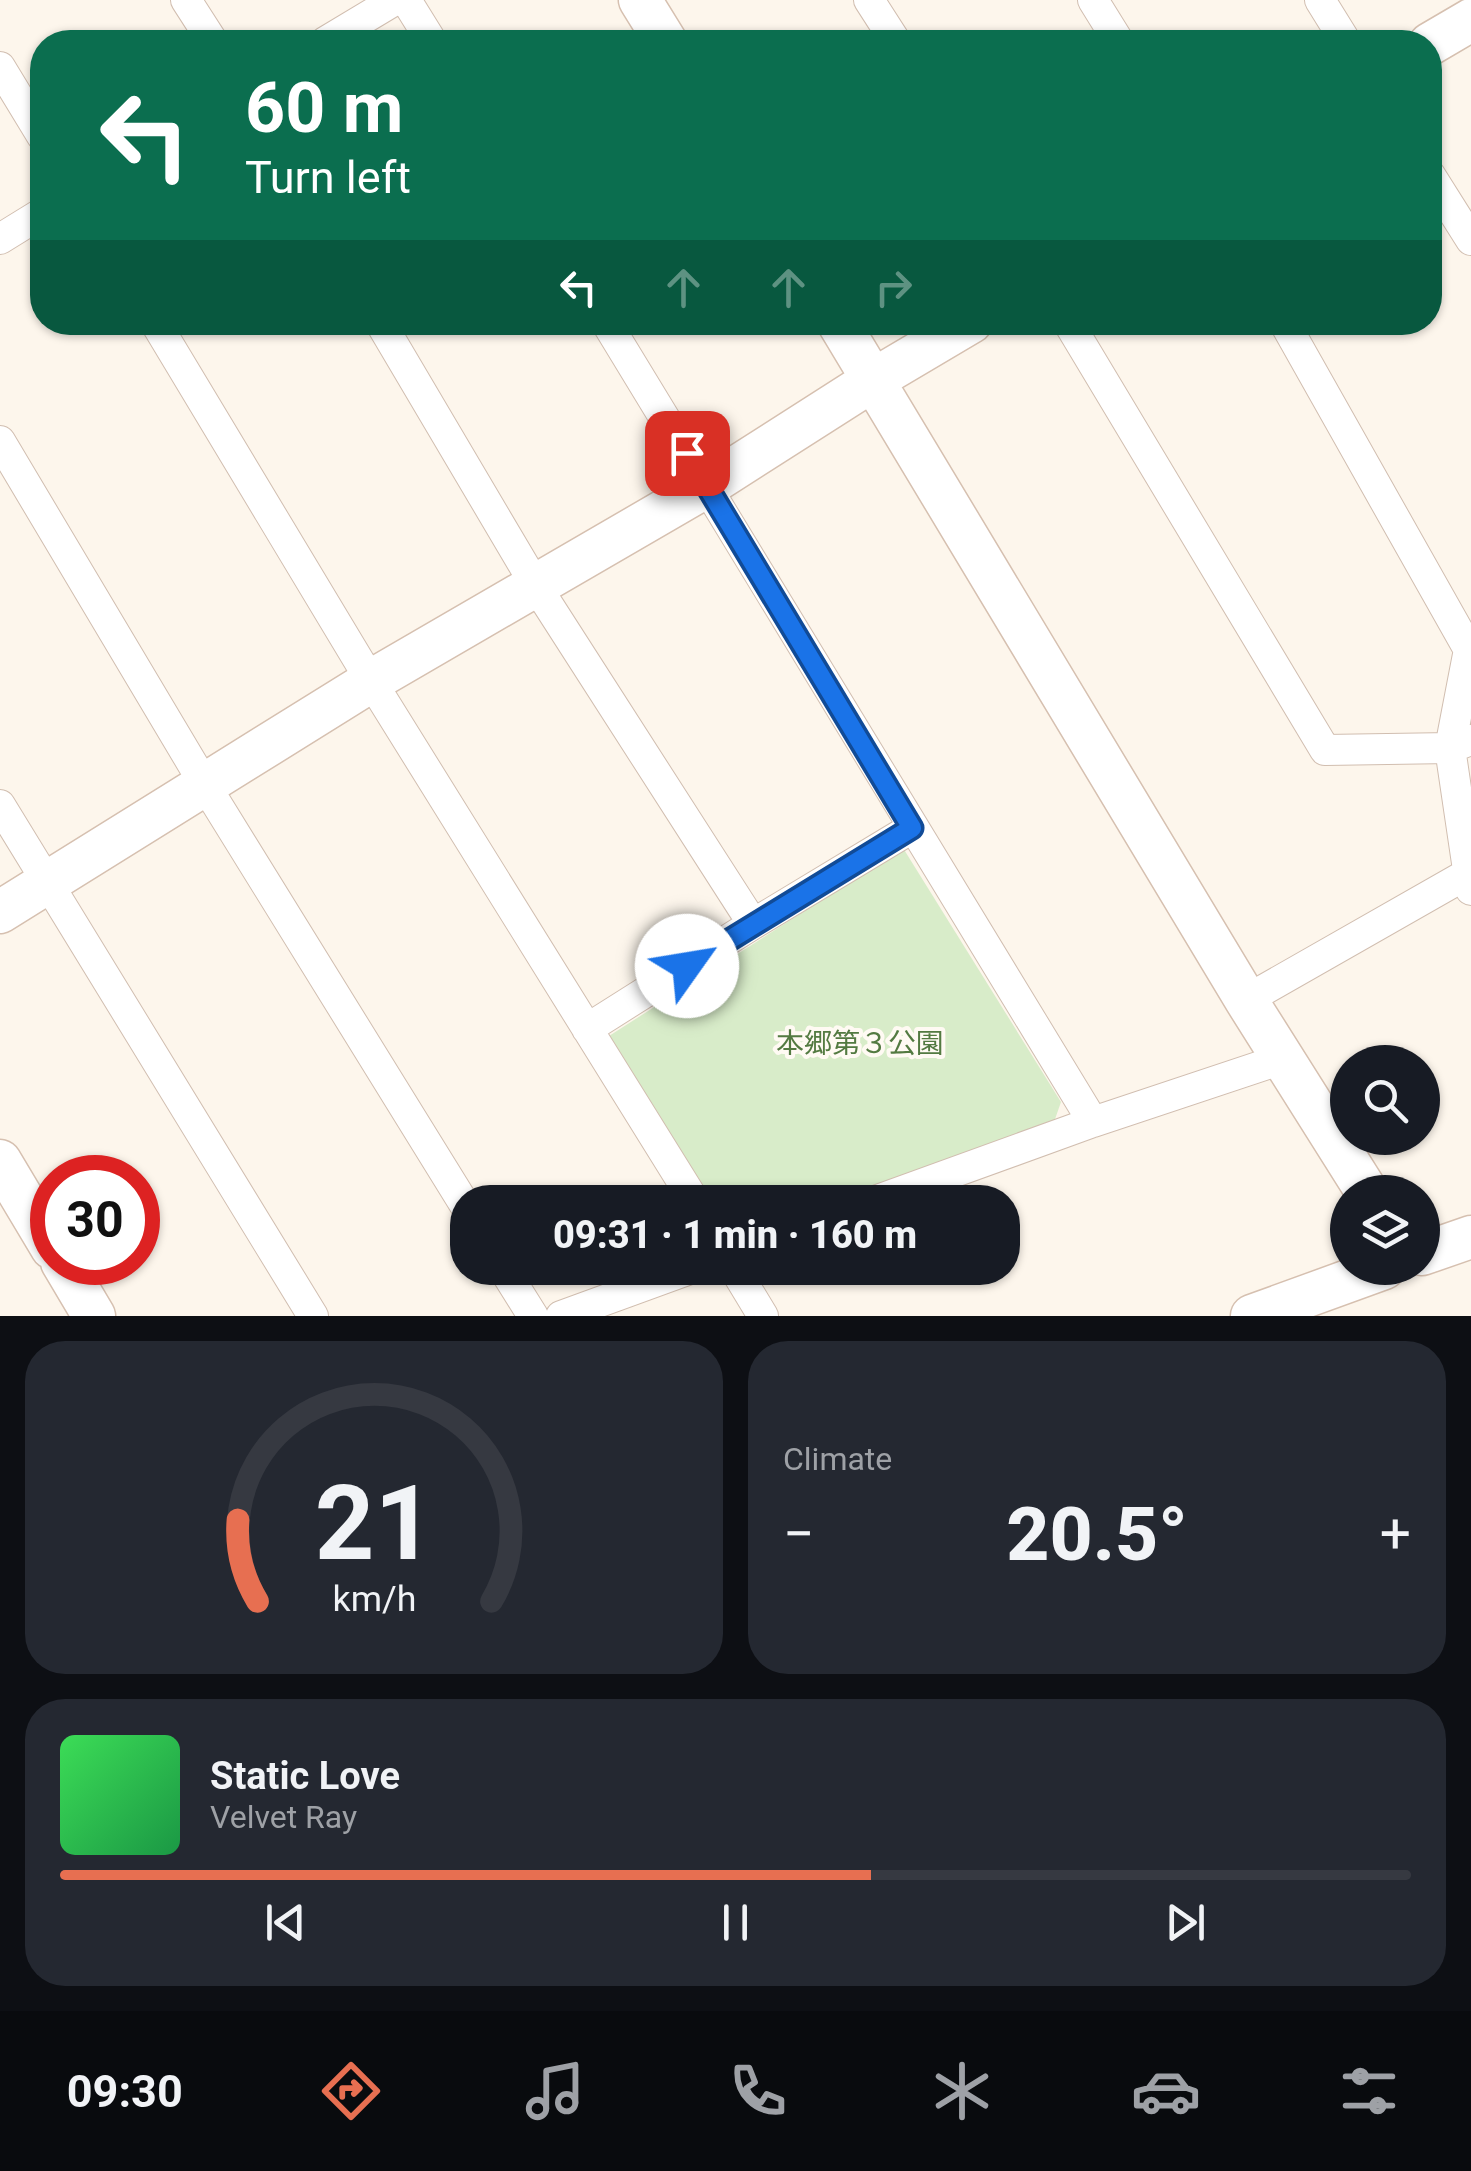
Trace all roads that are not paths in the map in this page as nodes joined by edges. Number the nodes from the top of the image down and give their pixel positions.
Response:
1 (186, 0) edge
2 (394, 0) edge
3 (406, 0) edge
4 (640, 0) edge
5 (869, 0) edge
6 (1093, 0) edge
7 (1320, 0) edge
8 (1471, 20) edge
9 (205, 30) edge
10 (345, 30) edge
11 (425, 30) edge
12 (659, 30) edge
13 (888, 30) edge
14 (1112, 30) edge
15 (1339, 30) edge
16 (1442, 37) edge
17 (0, 67) edge
18 (30, 116) edge
19 (1442, 194) edge
20 (30, 221) edge
21 (0, 239) edge
22 (1471, 240) edge
23 (164, 335) edge
24 (388, 335) edge
25 (614, 335) edge
26 (846, 335) edge
27 (949, 335) edge
28 (1076, 335) edge
29 (1292, 335) edge
30 (872, 380) junction
31 (0, 441) edge
32 (707, 486) junction
33 (536, 586) junction
34 (1470, 644) edge
35 (371, 681) junction
36 (1460, 744) edge
37 (205, 785) junction
38 (0, 804) edge
39 (912, 828) junction
40 (1470, 881) edge
41 (48, 882) junction
42 (0, 912) edge
43 (753, 924) junction
44 (1246, 1000) junction
45 (588, 1028) junction
46 (1284, 1058) junction
47 (1093, 1122) junction
48 (0, 1161) edge
49 (1356, 1175) edge
50 (453, 1185) edge
51 (684, 1185) edge
52 (919, 1185) edge
53 (30, 1211) edge
54 (1471, 1237) edge
55 (1440, 1248) edge
56 (76, 1285) edge
57 (515, 1285) edge
58 (646, 1285) edge
59 (744, 1285) edge
60 (1337, 1285) edge
61 (94, 1316) edge
62 (313, 1316) edge
63 (534, 1316) edge
64 (561, 1316) edge
65 (763, 1316) edge
66 (1252, 1316) edge

1 - 9 street
2 - 10 street
3 - 11 street
4 - 12 street
5 - 13 street
6 - 14 street
7 - 15 street
8 - 16 street
17 - 18 street
19 - 22 street
20 - 21 street
23 - 35 street
24 - 33 street
25 - 32 street
26 - 30 street
27 - 30 street
28 - 36 street
29 - 34 street
30 - 32 street
30 - 44 street
31 - 37 street
32 - 33 street
32 - 39 street
33 - 35 street
33 - 43 street
34 - 36 street
35 - 37 street
35 - 45 street
36 - 40 street
37 - 41 street
37 - 50 street
38 - 41 street
39 - 43 street
39 - 47 street
40 - 44 street
41 - 42 street
41 - 62 street
43 - 45 street
44 - 46 street
45 - 51 street
46 - 47 street
46 - 49 street
47 - 52 street
48 - 53 street
54 - 55 street
56 - 61 street
57 - 63 street
58 - 64 street
59 - 65 street
60 - 66 street

